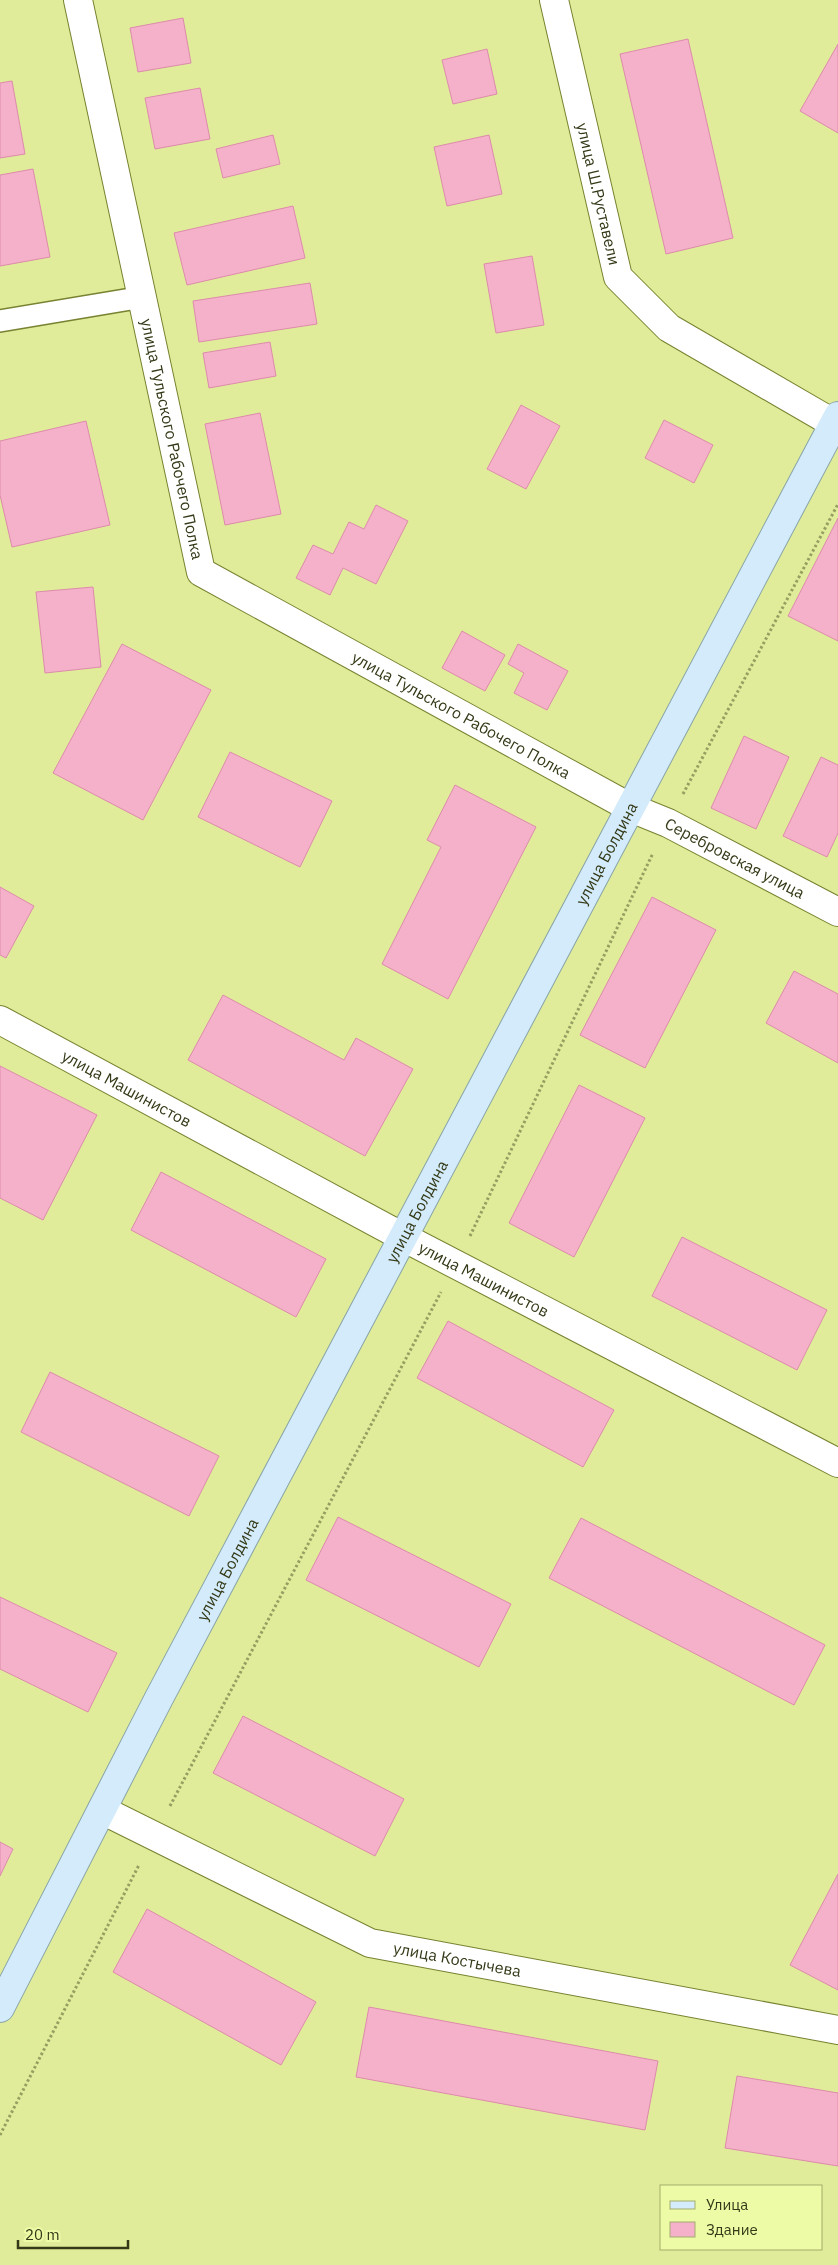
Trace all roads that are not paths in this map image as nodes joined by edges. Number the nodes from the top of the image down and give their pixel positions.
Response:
1 (78, 0) edge
2 (554, 0) edge
3 (143, 297) junction
4 (0, 321) edge
5 (837, 422) edge
6 (631, 808) junction
7 (838, 912) edge
8 (0, 1020) edge
9 (403, 1237) junction
10 (838, 1463) edge
11 (102, 1810) junction
12 (0, 2008) edge
13 (838, 2030) edge

1 - 3 street, улица Тульского Рабочего Полка
2 - 5 street, улица Ш.Руставели
3 - 4 lane
3 - 6 street, улица Тульского Рабочего Полка
5 - 6 main road, улица Болдина
6 - 7 street, Серебровская улица
6 - 9 main road, улица Болдина
8 - 9 street, улица Машинистов
9 - 10 street, улица Машинистов
9 - 11 main road, улица Болдина
11 - 12 main road, улица Болдина
11 - 13 street, улица Костычева

